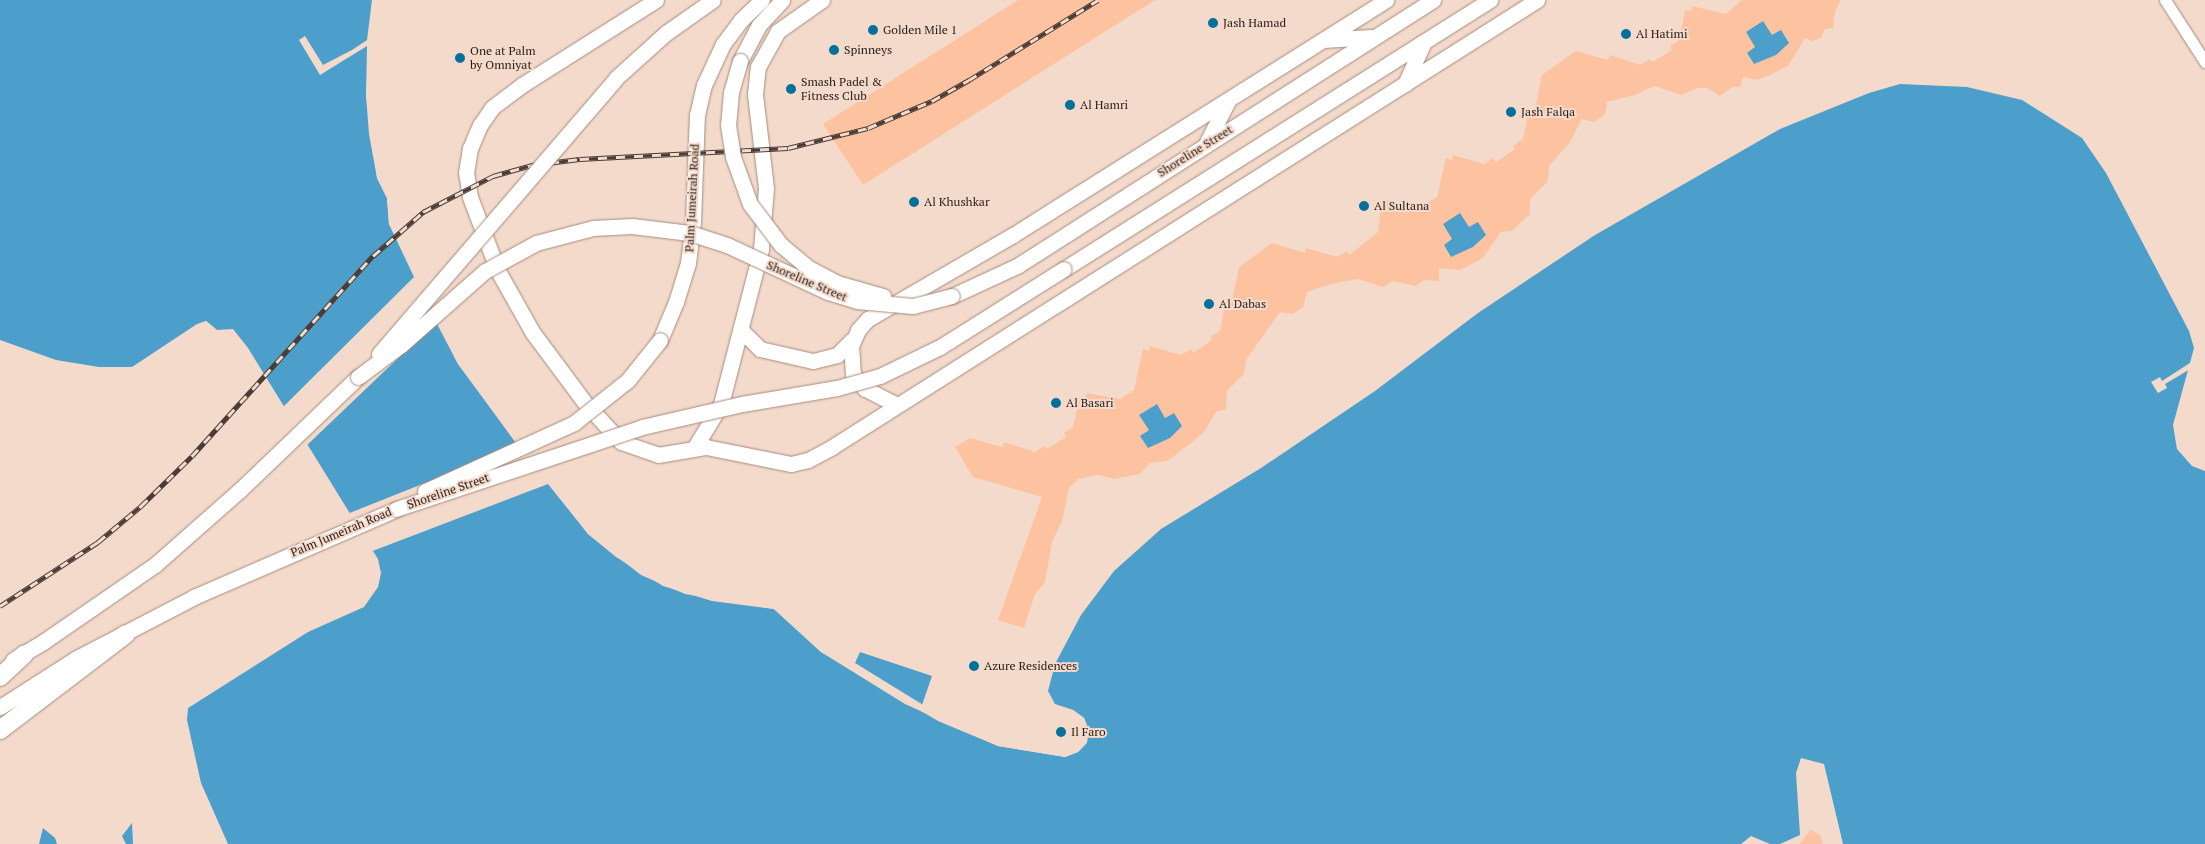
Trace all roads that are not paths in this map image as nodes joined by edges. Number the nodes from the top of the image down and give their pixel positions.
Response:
1 (656, 0) edge
2 (713, 0) edge
3 (762, 0) edge
4 (782, 0) edge
5 (822, 0) edge
6 (1386, 0) edge
7 (1433, 0) edge
8 (1490, 0) edge
9 (1537, 0) edge
10 (2165, 0) edge
11 (1375, 36) junction
12 (1323, 40) junction
13 (1424, 42) junction
14 (2205, 62) edge
15 (1405, 84) junction
16 (1228, 101) junction
17 (1207, 144) junction
18 (1212, 178) junction
19 (1255, 180) junction
20 (952, 296) junction
21 (741, 330) junction
22 (854, 337) junction
23 (358, 377) junction
24 (897, 405) junction
25 (695, 447) junction
26 (396, 509) junction
27 (126, 634) junction
28 (24, 655) junction
29 (0, 665) edge
30 (0, 677) edge
31 (0, 707) edge
32 (0, 730) edge

1 - 25 main road
2 - 23 main road, bridge
3 - 26 main road, Palm Jumeirah Road, bridge
4 - 20 main road, bridge
5 - 21 main road
6 - 12 main road
7 - 11 main road, Shoreline Street
8 - 13 main road, Shoreline Street
9 - 15 main road
10 - 14 street
11 - 12 main road
11 - 17 main road, Shoreline Street
12 - 16 main road
13 - 15 main road
13 - 18 main road, Shoreline Street
15 - 19 main road
16 - 17 main road
16 - 22 main road
17 - 20 main road, Shoreline Street
18 - 19 main road
18 - 26 main road, Shoreline Street, bridge
19 - 24 main road
20 - 23 main road, Shoreline Street, bridge
21 - 22 main road
21 - 25 main road
22 - 24 main road
23 - 28 main road
24 - 25 main road
26 - 27 main road, Palm Jumeirah Road
27 - 31 main road, Palm Jumeirah Road
27 - 32 main road
28 - 29 main road
28 - 30 main road

